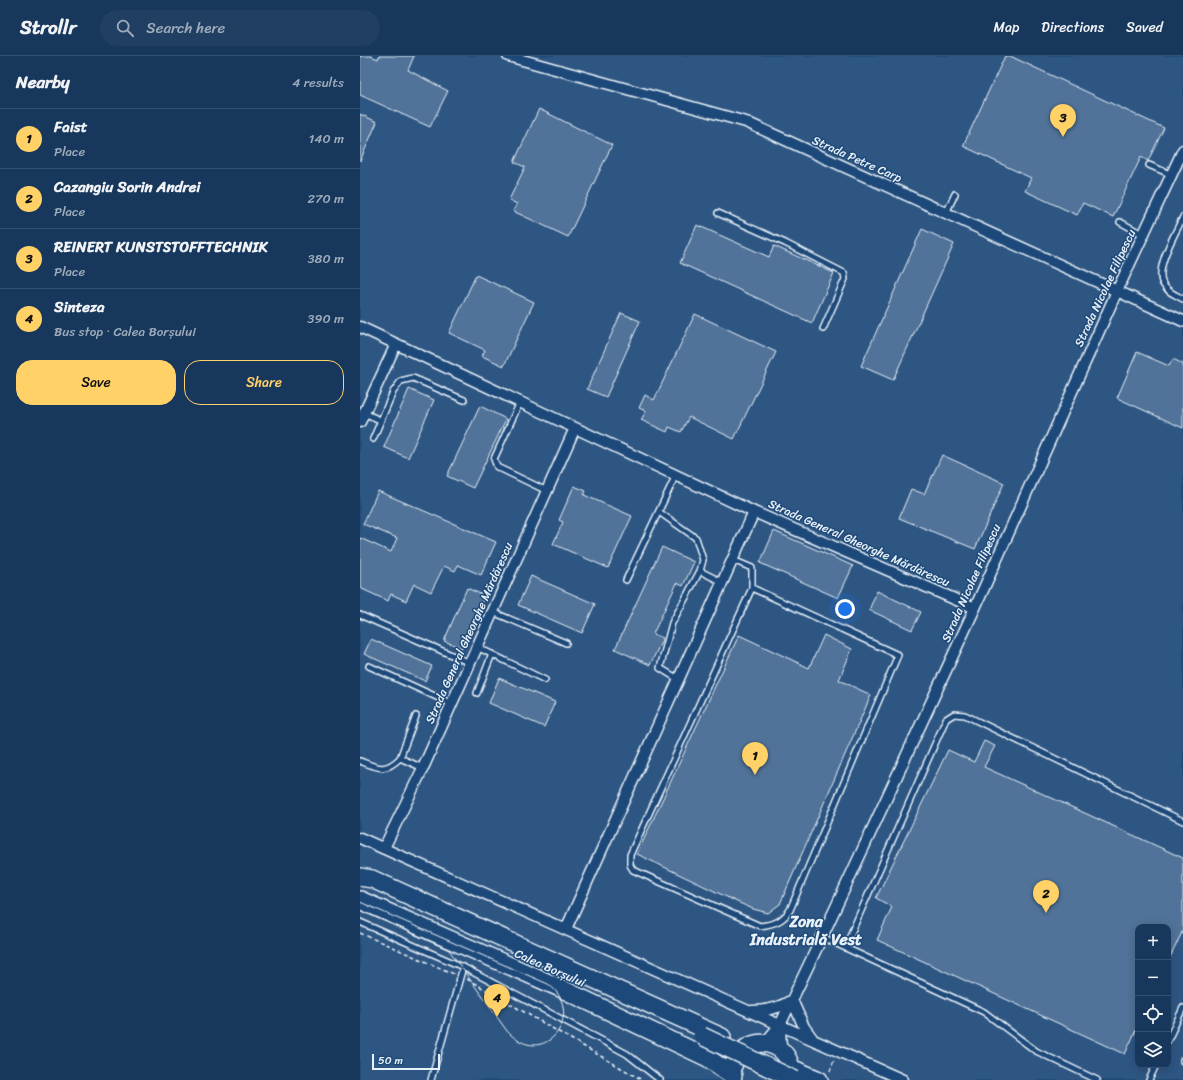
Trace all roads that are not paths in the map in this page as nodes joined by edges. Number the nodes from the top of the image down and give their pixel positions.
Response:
1 (508, 56) edge
2 (1183, 150) edge
3 (1149, 165) dead end
4 (1172, 174) junction
5 (955, 194) dead end
6 (946, 213) junction
7 (718, 214) dead end
8 (1183, 217) edge
9 (1120, 222) dead end
10 (1144, 235) junction
11 (1116, 291) junction
12 (1183, 299) edge
13 (1183, 321) edge
14 (360, 328) edge
15 (823, 329) dead end
16 (396, 344) junction
17 (464, 400) dead end
18 (520, 402) junction
19 (362, 418) edge
20 (380, 420) junction
21 (575, 428) junction
22 (373, 439) dead end
23 (676, 475) junction
24 (547, 491) junction
25 (659, 512) junction
26 (754, 512) junction
27 (732, 560) junction
28 (700, 571) junction
29 (626, 580) dead end
30 (722, 582) junction
31 (752, 588) junction
32 (975, 608) junction
33 (493, 612) junction
34 (360, 615) edge
35 (566, 643) dead end
36 (477, 647) junction
37 (492, 654) junction
38 (470, 663) junction
39 (369, 666) dead end
40 (678, 679) junction
41 (545, 680) dead end
42 (477, 693) dead end
43 (452, 704) junction
44 (416, 716) dead end
45 (400, 758) junction
46 (360, 761) edge
47 (423, 768) junction
48 (1183, 820) edge
49 (360, 838) edge
50 (384, 848) junction
51 (360, 877) edge
52 (360, 884) edge
53 (360, 894) edge
54 (360, 900) edge
55 (360, 922) edge
56 (566, 929) junction
57 (822, 937) junction
58 (845, 948) junction
59 (463, 967) junction
60 (792, 1000) junction
61 (1183, 1008) edge
62 (748, 1011) junction
63 (780, 1025) junction
64 (1171, 1034) edge
65 (700, 1040) junction
66 (815, 1041) junction
67 (765, 1043) junction
68 (746, 1048) junction
69 (781, 1050) junction
70 (1155, 1068) edge
71 (792, 1076) edge
72 (824, 1076) edge
73 (733, 1078) edge
74 (432, 1080) edge
75 (660, 1080) edge
76 (776, 1080) edge
77 (903, 1080) edge
78 (1097, 1080) edge
79 (1149, 1080) edge

1 - 6 street, Strada Petre Carp
2 - 4 street, Strada Nicolae Filipescu
3 - 4 lane
4 - 10 street, Strada Nicolae Filipescu
5 - 6 lane
6 - 11 street, Strada Petre Carp
7 - 15 lane
8 - 12 lane
9 - 10 lane
10 - 11 street, Strada Nicolae Filipescu
11 - 13 street, Strada Petre Carp
11 - 32 street, Strada Nicolae Filipescu
14 - 16 street, Strada General Gheorghe Mărdărescu
16 - 18 street, Strada General Gheorghe Mărdărescu
16 - 19 street
17 - 20 lane
18 - 21 street, Strada General Gheorghe Mărdărescu
18 - 24 lane
19 - 20 lane
20 - 22 lane
21 - 23 street, Strada General Gheorghe Mărdărescu
21 - 24 street, Strada General Gheorghe Mărdărescu
23 - 25 lane
23 - 26 street, Strada General Gheorghe Mărdărescu
24 - 33 street, Strada General Gheorghe Mărdărescu
25 - 28 lane
25 - 29 lane
26 - 27 street, Strada General Gheorghe Mărdărescu
26 - 32 street, Strada General Gheorghe Mărdărescu
27 - 30 street, Strada General Gheorghe Mărdărescu
27 - 31 lane
28 - 30 lane
28 - 40 lane
30 - 40 street, Strada General Gheorghe Mărdărescu
31 - 31 lane
32 - 57 street, Strada Nicolae Filipescu
33 - 35 lane
33 - 36 street, Strada General Gheorghe Mărdărescu
34 - 38 lane
36 - 37 lane
36 - 38 street, Strada General Gheorghe Mărdărescu
37 - 41 lane
37 - 42 lane
38 - 43 street, Strada General Gheorghe Mărdărescu
39 - 43 lane
40 - 56 street, Strada General Gheorghe Mărdărescu
43 - 47 street, Strada General Gheorghe Mărdărescu
44 - 45 lane
45 - 46 lane
45 - 47 lane
47 - 50 street, Strada General Gheorghe Mărdărescu
48 - 58 lane
49 - 50 street
50 - 56 street
51 - 68 main road
52 - 65 main road, Calea Borșului
53 - 65 main road, Calea Borșului
54 - 73 main road
55 - 59 lane
56 - 62 street
57 - 58 lane
57 - 60 street, Strada Nicolae Filipescu
58 - 78 lane
59 - 74 lane
59 - 75 lane
60 - 62 street
60 - 63 street, Strada Nicolae Filipescu
60 - 66 street
61 - 64 lane
62 - 63 street
63 - 66 street
63 - 67 street, Strada Nicolae Filipescu
63 - 69 street, Strada Nicolae Filipescu
65 - 71 main road, Calea Borșului, bridge
65 - 76 main road, Calea Borșului
66 - 77 street
67 - 68 main road
67 - 69 main road
68 - 73 main road
69 - 71 main road
70 - 79 lane
71 - 72 main road, Calea Borșului

